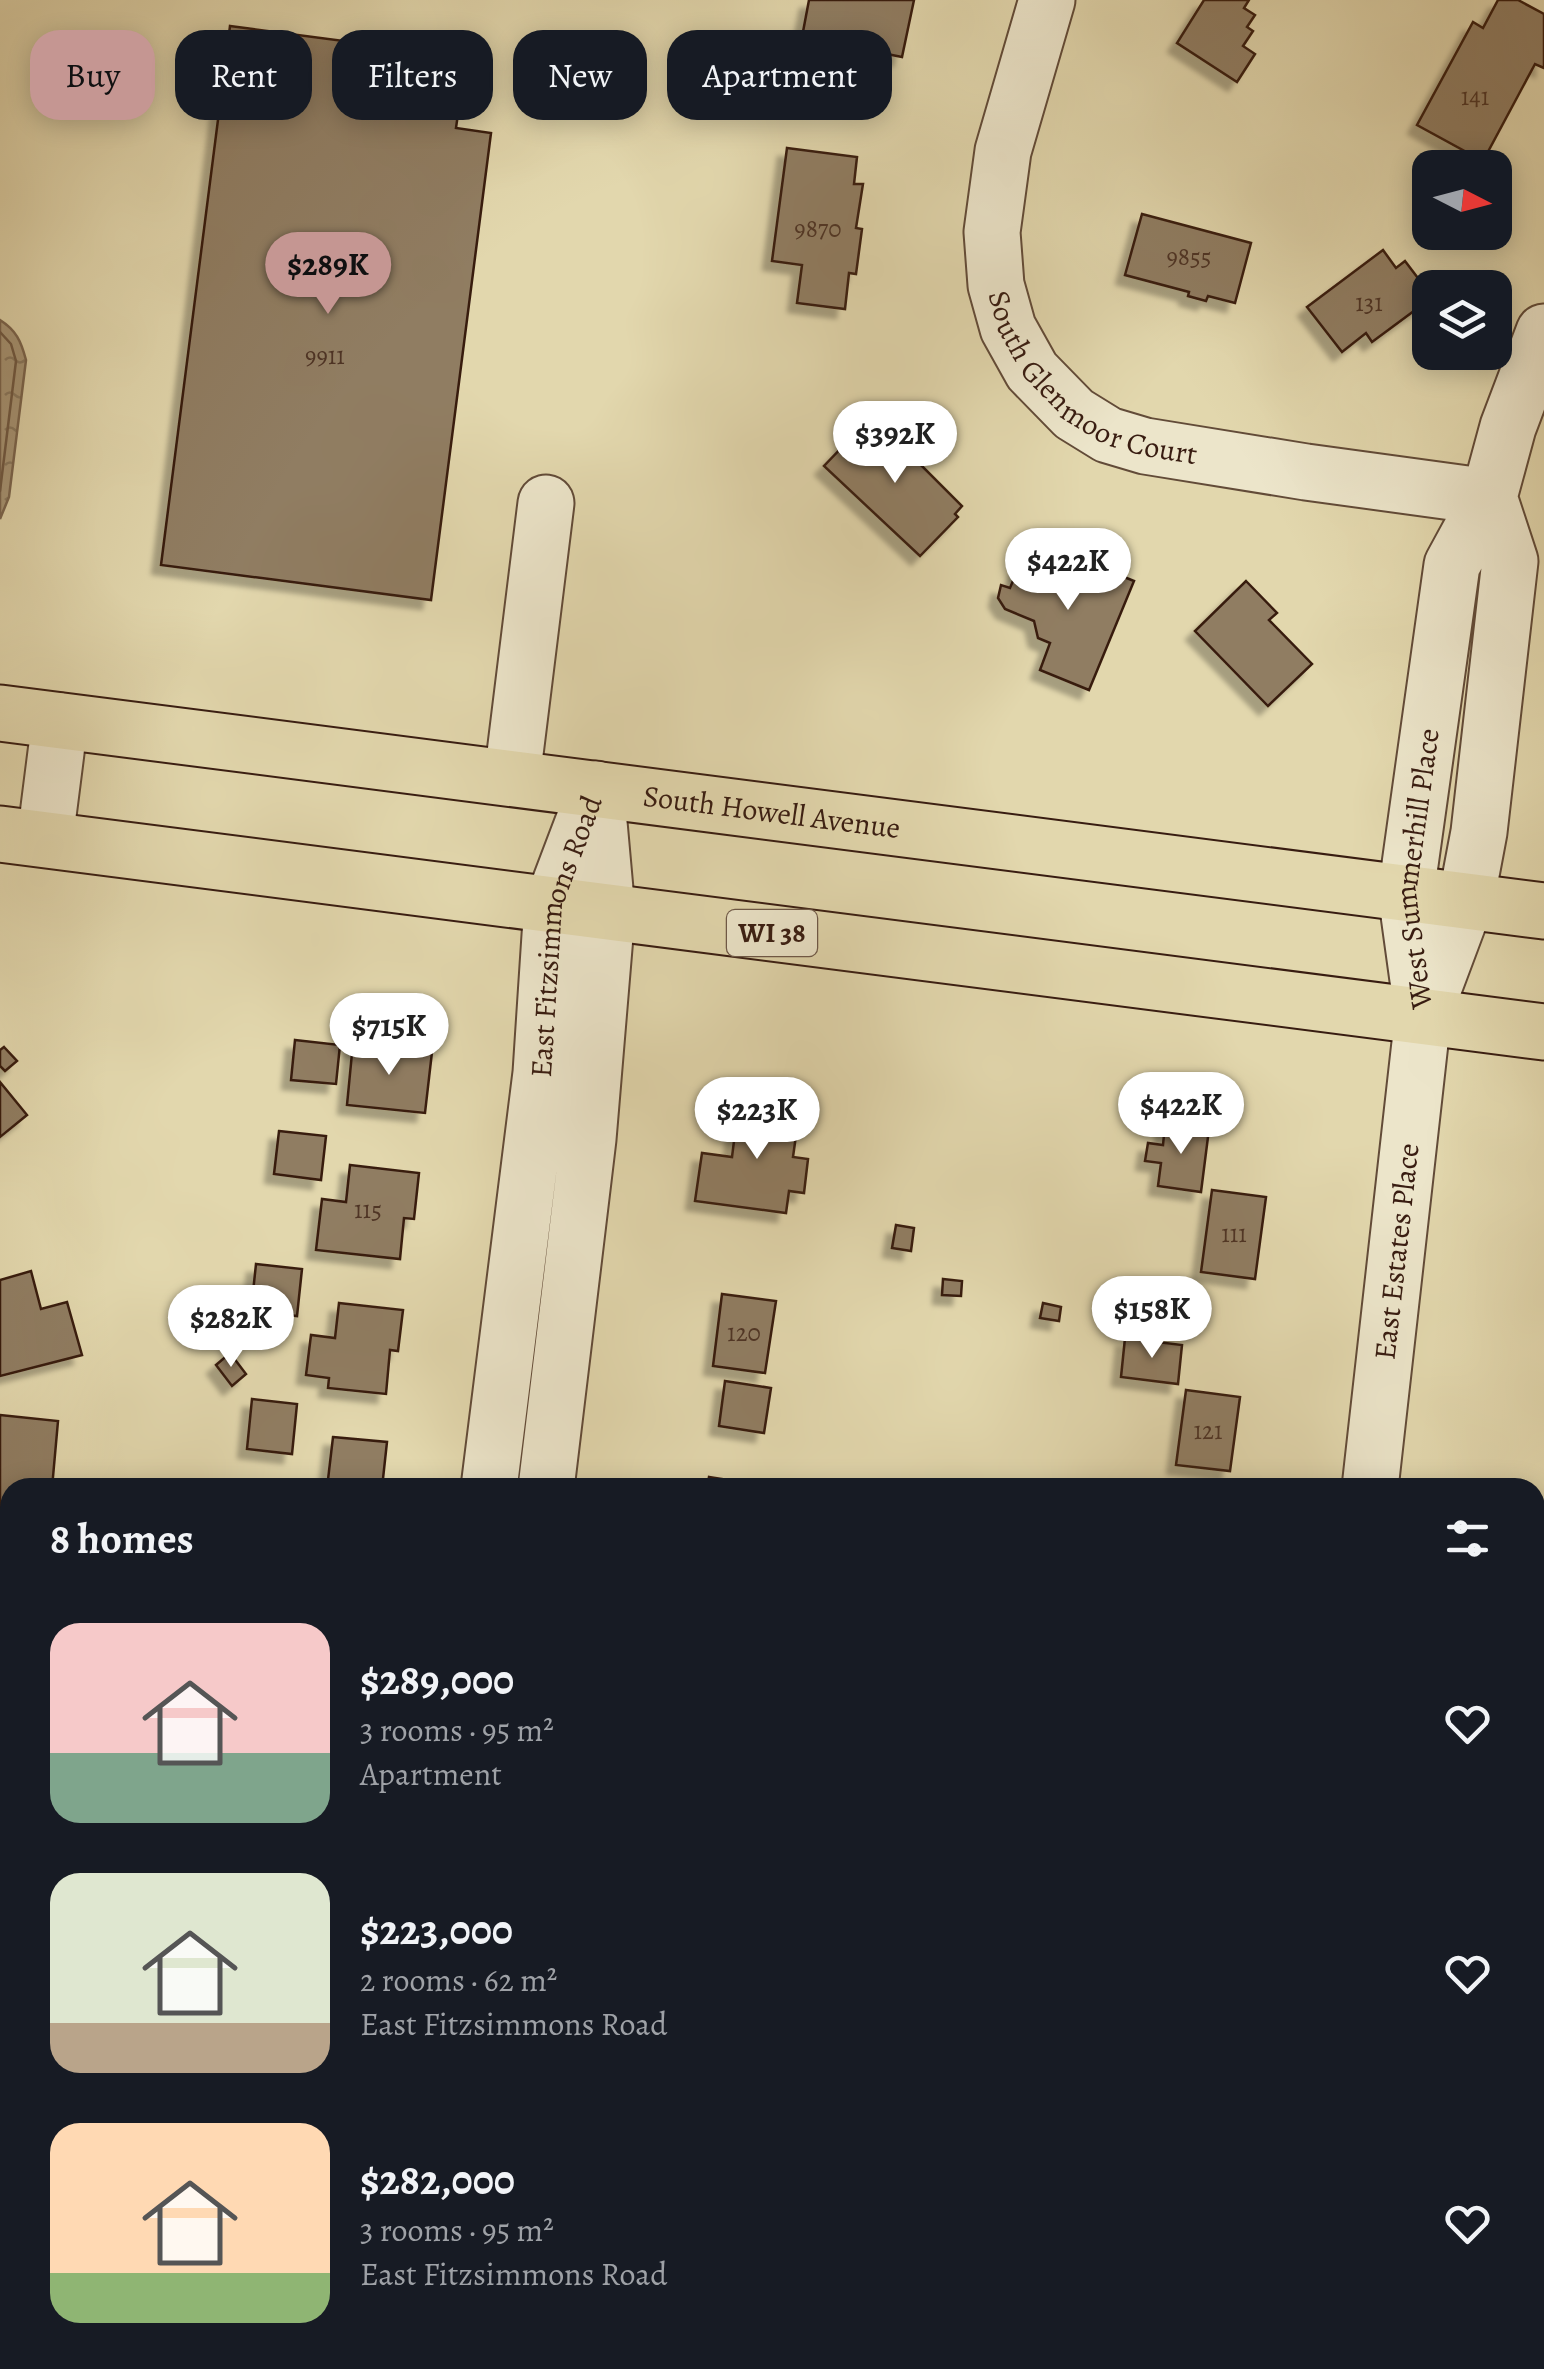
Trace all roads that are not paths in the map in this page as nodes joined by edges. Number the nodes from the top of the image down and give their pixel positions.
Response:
1 (1047, 0) edge
2 (1544, 332) edge
3 (1489, 497) junction
4 (546, 503) dead end
5 (0, 713) edge
6 (60, 720) junction
7 (512, 778) junction
8 (596, 789) junction
9 (22, 836) edge
10 (1406, 893) junction
11 (1466, 901) junction
12 (552, 906) junction
13 (607, 912) junction
14 (1544, 912) edge
15 (1423, 1016) junction
16 (1544, 1032) edge
17 (502, 1384) junction
18 (558, 1390) junction
19 (490, 1478) edge
20 (547, 1478) edge
21 (1371, 1478) edge

1 - 3 street, South Glenmoor Court
2 - 3 street, West Summerhill Place
3 - 10 street, West Summerhill Place
3 - 11 street, West Summerhill Place
4 - 7 street
5 - 6 main road, South Howell Avenue
6 - 7 main road, South Howell Avenue
6 - 9 street
7 - 8 main road, South Howell Avenue
8 - 10 main road, South Howell Avenue
8 - 12 street, East Fitzsimmons Road
8 - 13 street, East Fitzsimmons Road
9 - 12 main road, WI 38
10 - 11 main road, South Howell Avenue
10 - 15 street, West Summerhill Place
11 - 14 main road, South Howell Avenue
11 - 15 street, West Summerhill Place
12 - 13 main road, WI 38
12 - 17 street, East Fitzsimmons Road
13 - 15 main road, WI 38
13 - 18 street, East Fitzsimmons Road
15 - 16 main road, WI 38
15 - 21 street, East Estates Place
17 - 18 street
17 - 19 street, East Fitzsimmons Road
18 - 20 street, East Fitzsimmons Road

